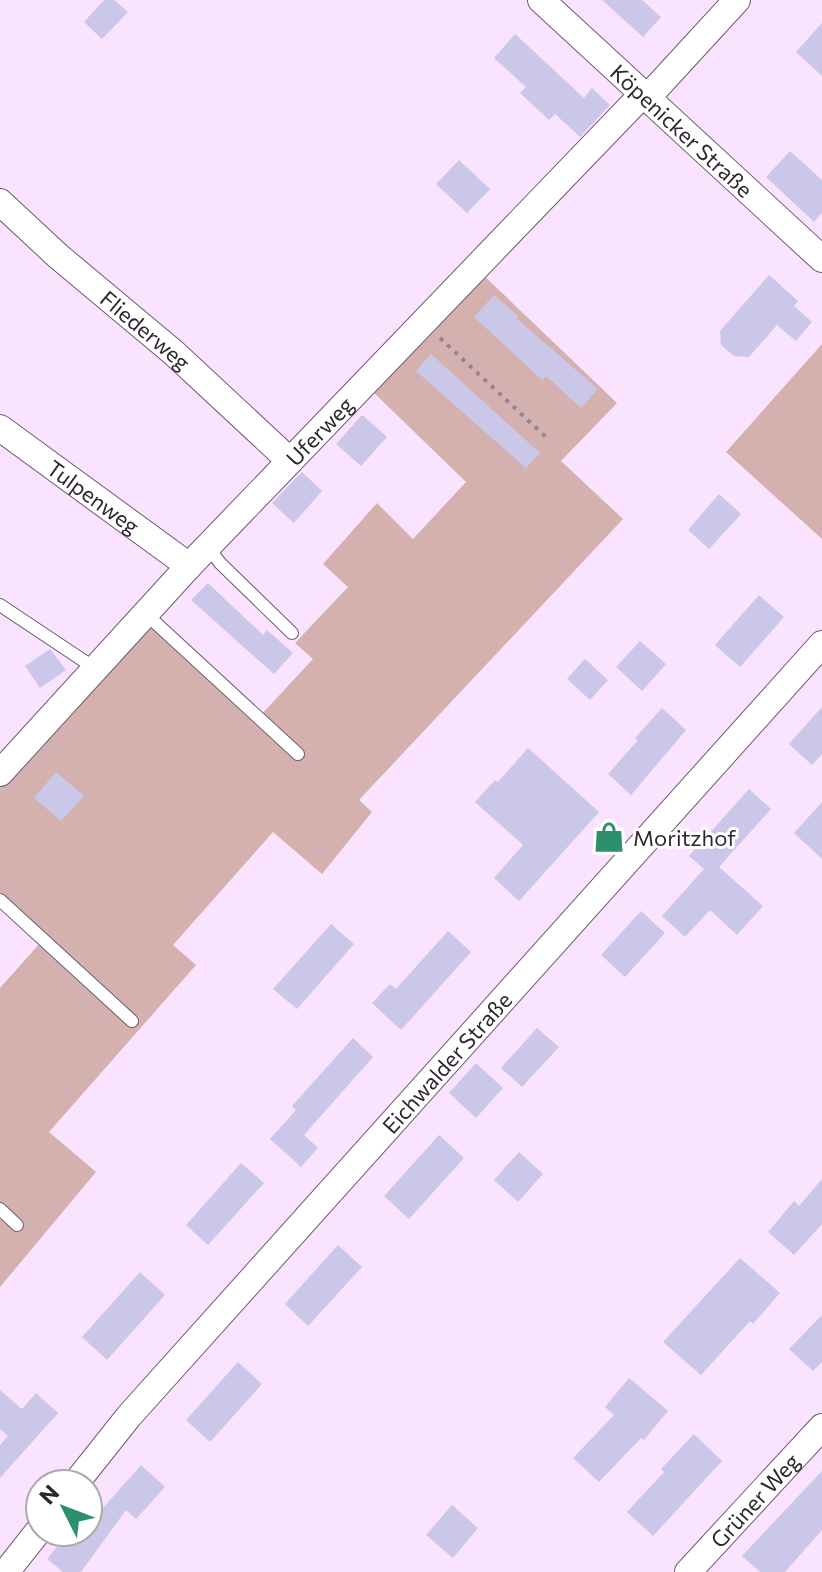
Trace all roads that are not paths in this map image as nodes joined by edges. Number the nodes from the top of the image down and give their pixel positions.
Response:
1 (541, 0) edge
2 (737, 0) edge
3 (645, 96) junction
4 (0, 202) edge
5 (818, 249) edge
6 (0, 428) edge
7 (290, 461) junction
8 (213, 541) junction
9 (189, 566) junction
10 (0, 605) edge
11 (146, 614) junction
12 (292, 633) dead end
13 (822, 644) edge
14 (96, 669) junction
15 (298, 754) dead end
16 (0, 773) edge
17 (0, 900) edge
18 (132, 1021) dead end
19 (0, 1209) edge
20 (17, 1225) dead end
21 (822, 1427) edge
22 (88, 1468) edge
23 (25, 1548) edge
24 (6, 1572) edge
25 (688, 1572) edge

1 - 3 street, Köpenicker Straße
2 - 3 street, Uferweg
3 - 5 street, Köpenicker Straße
3 - 7 street, Uferweg
4 - 7 street, Fliederweg
6 - 9 street, Tulpenweg
7 - 8 street, Uferweg
8 - 9 street, Uferweg
8 - 12 lane
9 - 11 street, Uferweg
10 - 14 lane
11 - 14 street, Uferweg
11 - 15 lane
13 - 22 street, Eichwalder Straße
14 - 16 street, Uferweg
17 - 18 lane
19 - 20 lane
21 - 25 street, Grüner Weg
23 - 24 street

